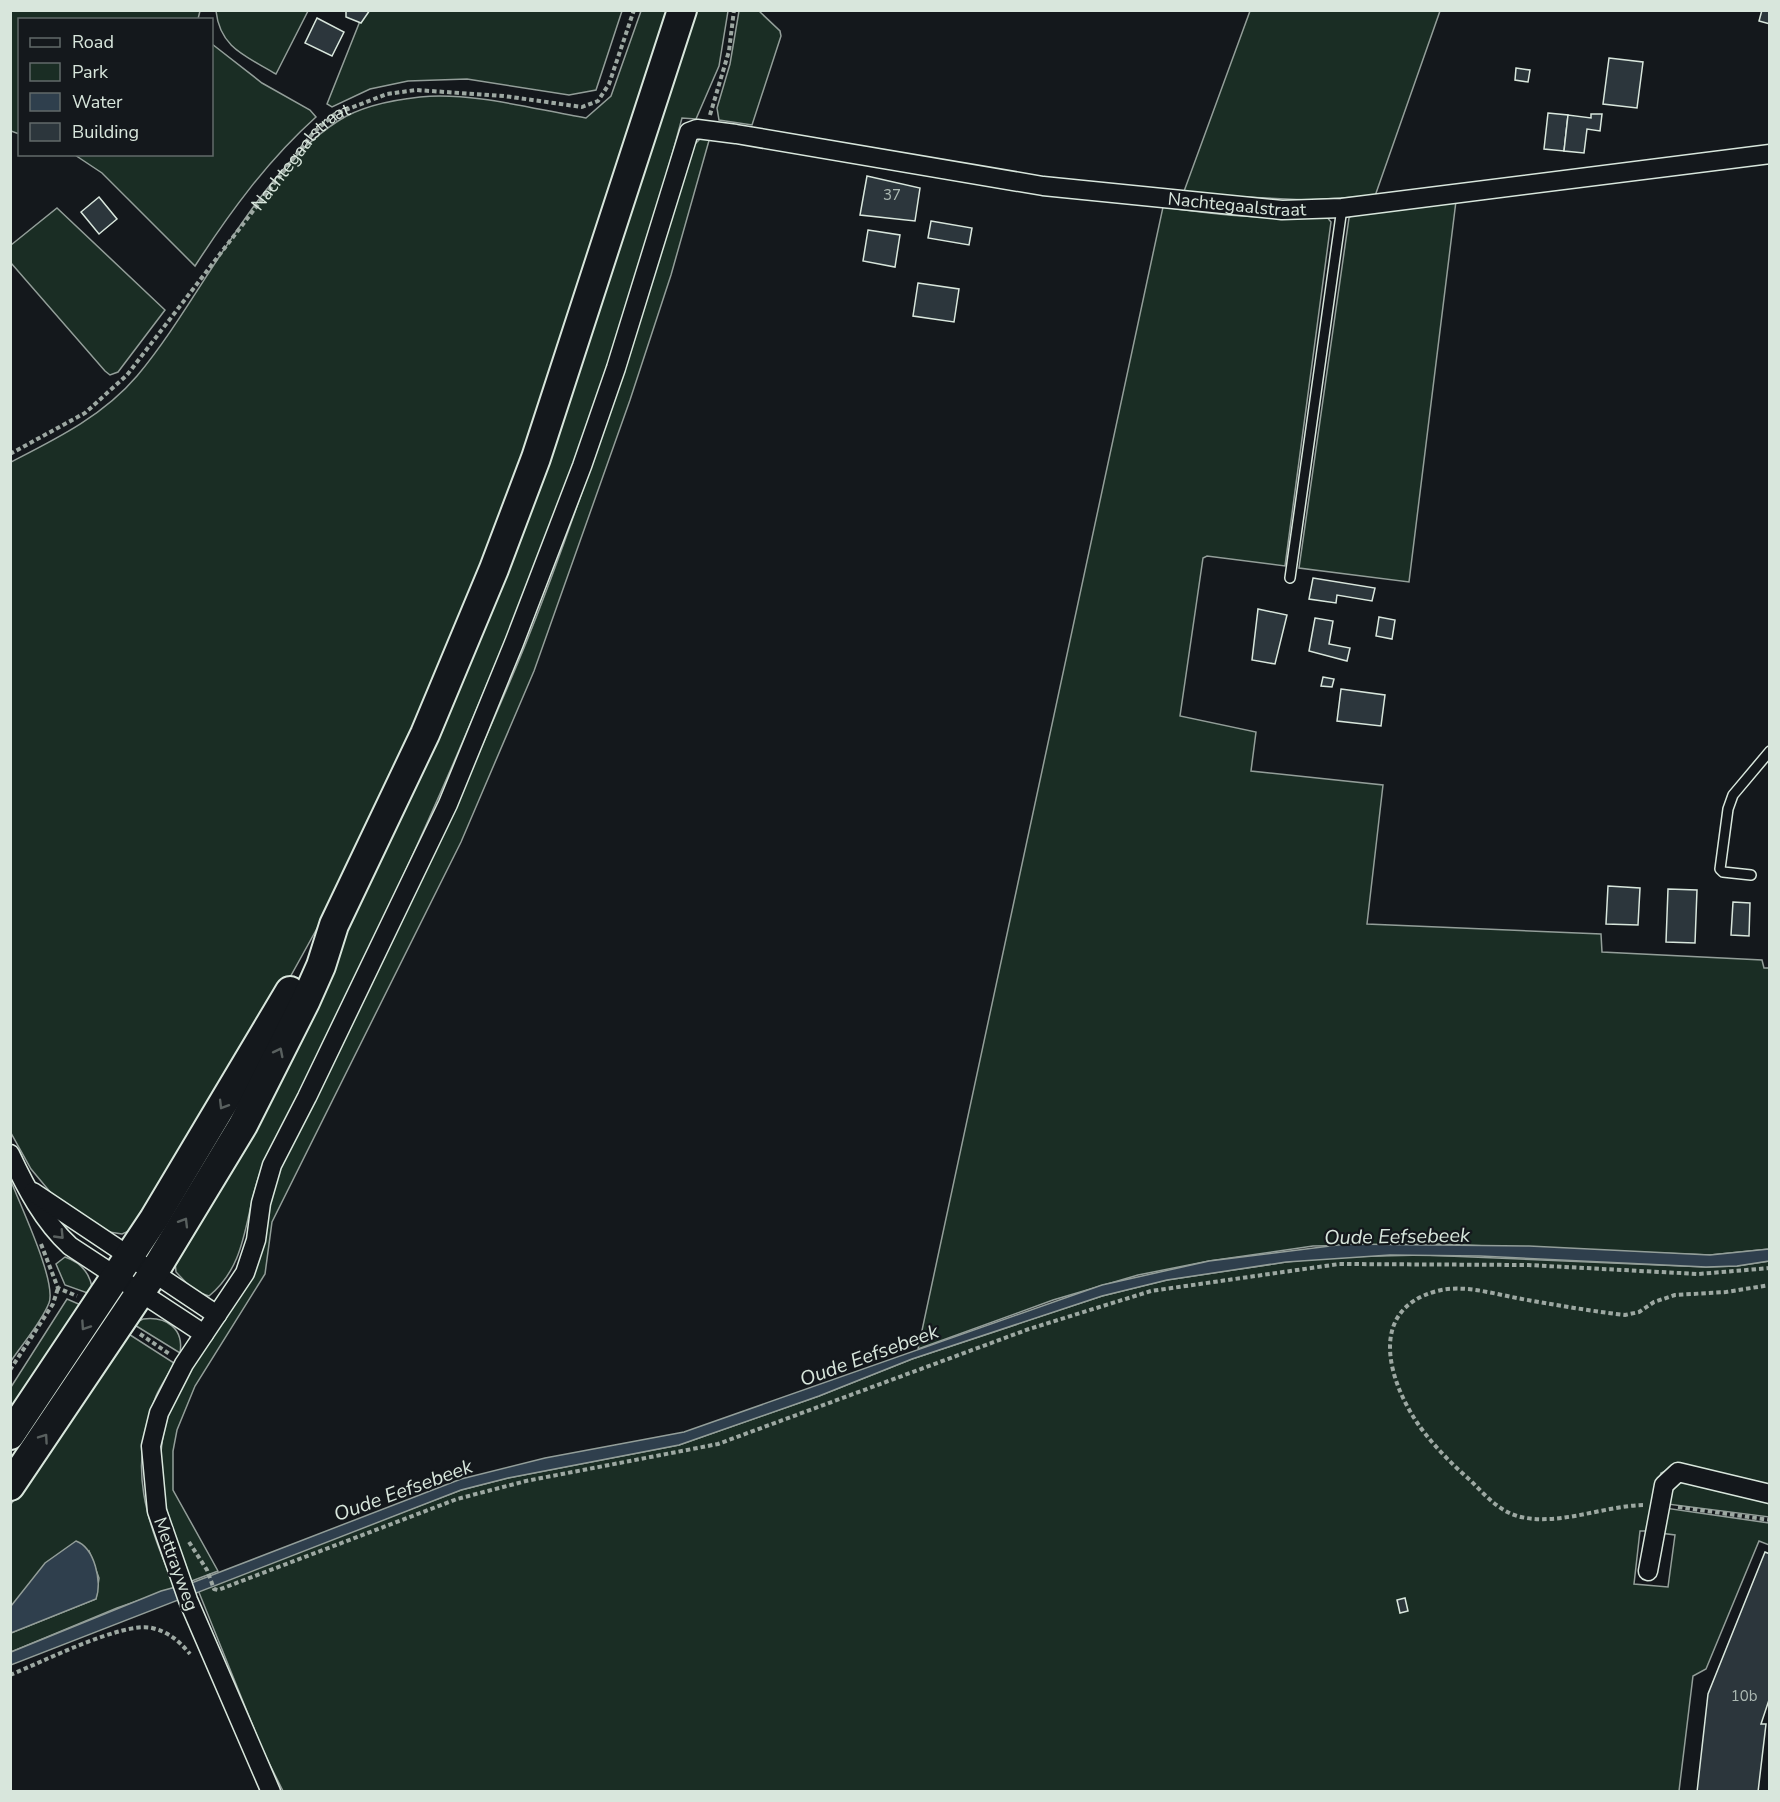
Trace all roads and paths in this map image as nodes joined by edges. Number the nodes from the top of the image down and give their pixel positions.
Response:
1 (634, 10) edge
2 (682, 10) edge
3 (734, 10) edge
4 (705, 130) junction
5 (1770, 154) edge
6 (1342, 207) junction
7 (10, 454) edge
8 (1290, 578) dead end
9 (1770, 751) edge
10 (1751, 875) dead end
11 (334, 925) junction
12 (10, 1154) edge
13 (26, 1188) junction
14 (123, 1267) junction
15 (1770, 1268) edge
16 (147, 1283) junction
17 (1770, 1285) edge
18 (58, 1288) dead end
19 (217, 1315) junction
20 (204, 1334) junction
21 (10, 1370) edge
22 (10, 1435) edge
23 (10, 1486) edge
24 (1770, 1494) edge
25 (1660, 1505) junction
26 (1770, 1520) edge
27 (207, 1570) dead end
28 (1648, 1571) dead end
29 (194, 1660) dead end
30 (10, 1676) edge
31 (271, 1791) edge

1 - 7 path, Nachtegaalstraat
2 - 11 main road
3 - 4 path
4 - 6 street, Nachtegaalstraat
4 - 19 street, Mettrayweg
5 - 6 street, Nachtegaalstraat
6 - 8 lane
9 - 10 lane
11 -> 14 main road
16 -> 11 main road
12 - 13 street
13 - 14 street
13 -> 14 street
14 - 16 street
14 -> 22 main road
15 - 27 path
16 - 19 street
16 - 20 street
23 -> 16 main road
17 - 25 path
18 - 21 path
19 - 20 street, Mettrayweg
20 - 31 street, Mettrayweg
24 - 25 street
25 - 26 path
25 - 28 street
29 - 30 path

